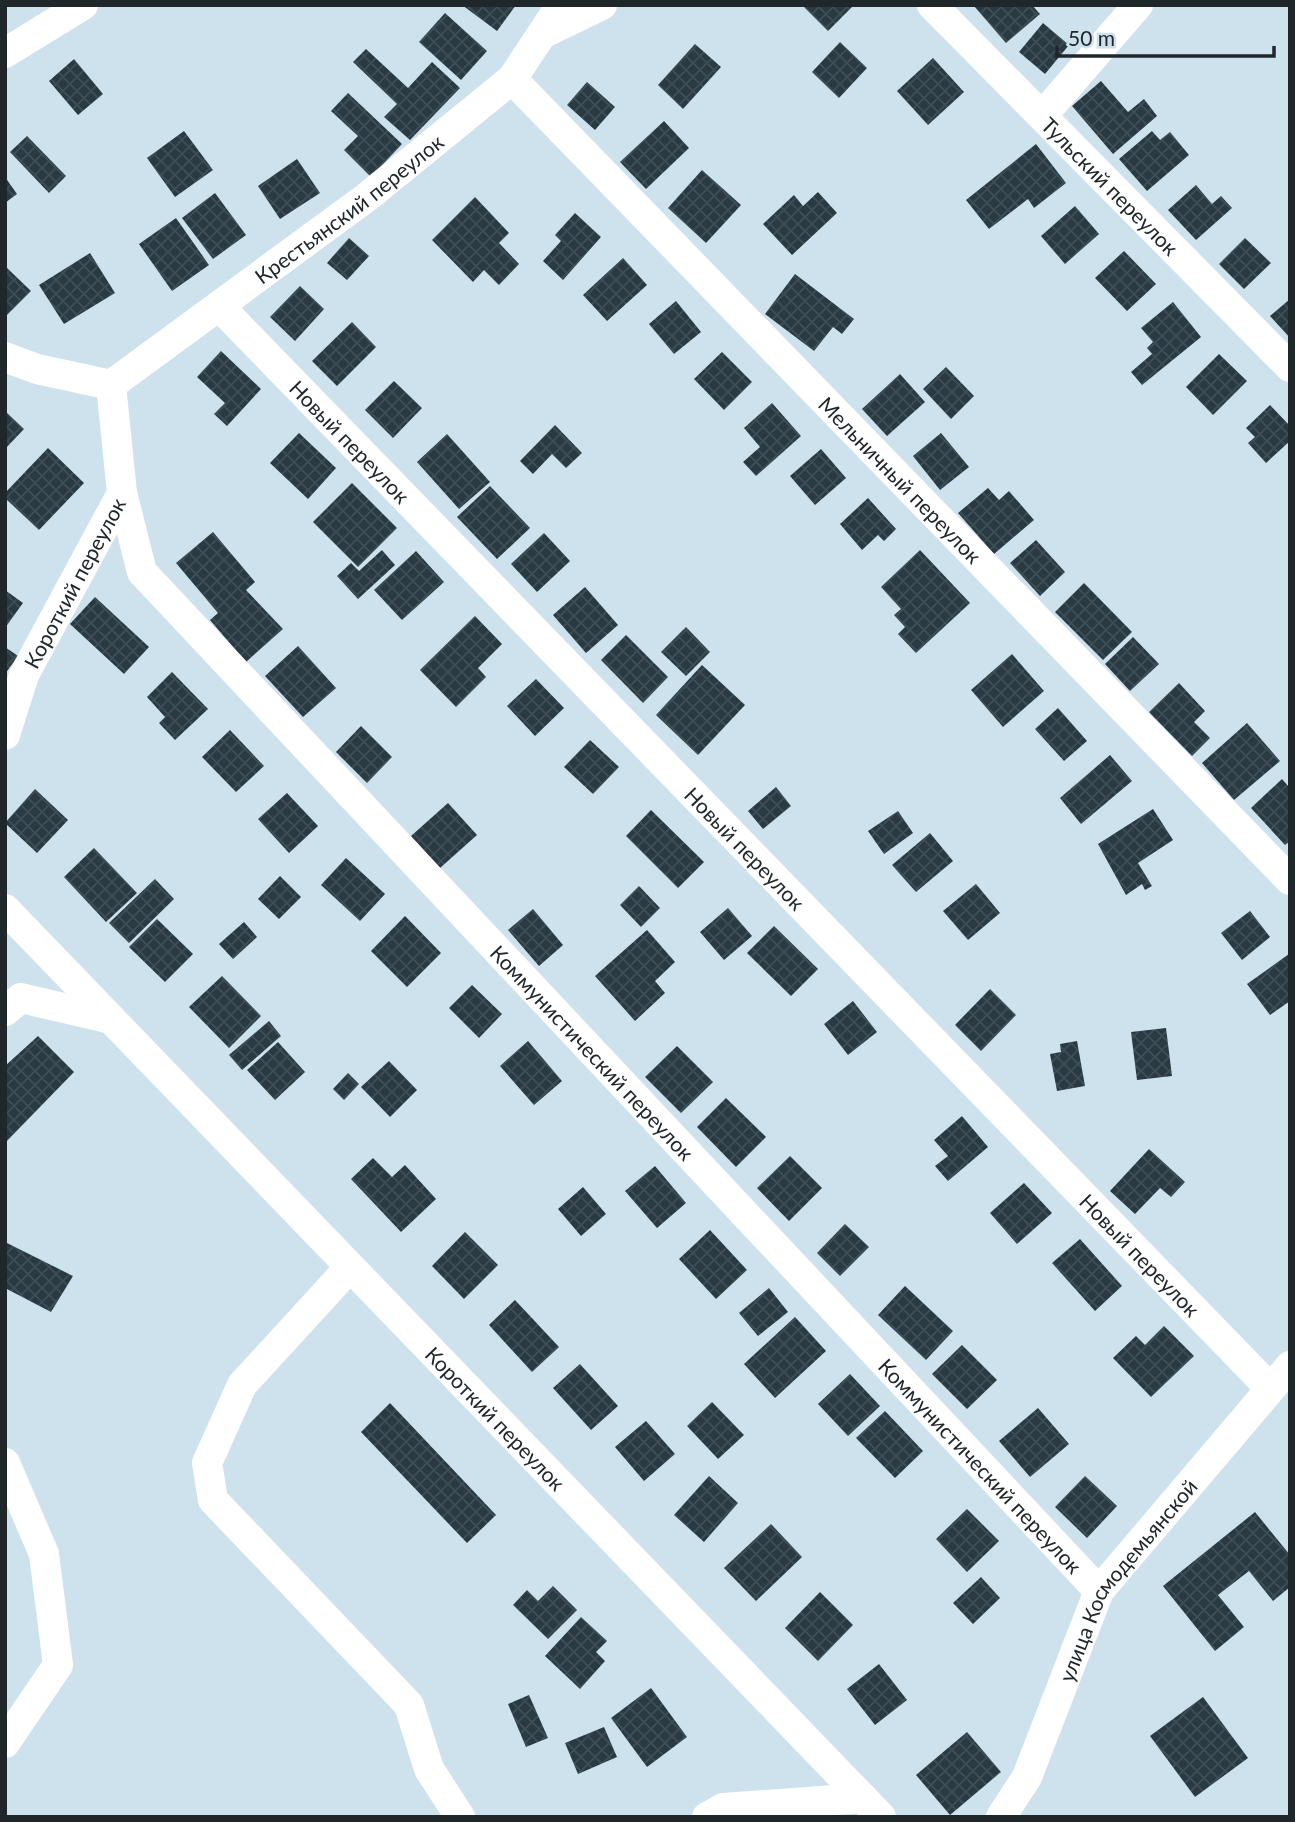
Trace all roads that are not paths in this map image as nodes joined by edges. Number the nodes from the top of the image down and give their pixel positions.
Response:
1 (83, 5) edge
2 (561, 5) edge
3 (602, 5) edge
4 (932, 5) edge
5 (1138, 5) edge
6 (542, 34) junction
7 (5, 53) edge
8 (512, 79) junction
9 (1042, 116) junction
10 (220, 307) junction
11 (5, 357) edge
12 (1290, 367) edge
13 (111, 385) junction
14 (122, 492) junction
15 (5, 735) edge
16 (1290, 880) edge
17 (5, 909) edge
18 (5, 1011) edge
19 (111, 1019) junction
20 (350, 1267) junction
21 (1280, 1377) edge
22 (5, 1463) edge
23 (1099, 1591) junction
24 (5, 1743) edge
25 (872, 1808) edge
26 (460, 1817) edge
27 (707, 1817) edge
28 (1001, 1817) edge

1 - 7 street
2 - 6 street, Крестьянский переулок
3 - 6 street
4 - 9 street, Тульский переулок
5 - 9 street
6 - 8 street, Крестьянский переулок
8 - 10 street, Крестьянский переулок
8 - 16 street, Мельничный переулок
9 - 12 street, Тульский переулок
10 - 13 street, Крестьянский переулок
10 - 21 street, Новый переулок
11 - 13 street
13 - 14 street, Короткий переулок
14 - 15 street, Короткий переулок
14 - 23 street, Коммунистический переулок
17 - 19 street, Короткий переулок
18 - 19 street
19 - 20 street, Короткий переулок
20 - 25 street, Короткий переулок
20 - 26 street
21 - 23 street, улица Космодемьянской
22 - 24 street
23 - 28 street, улица Космодемьянской
25 - 27 street

